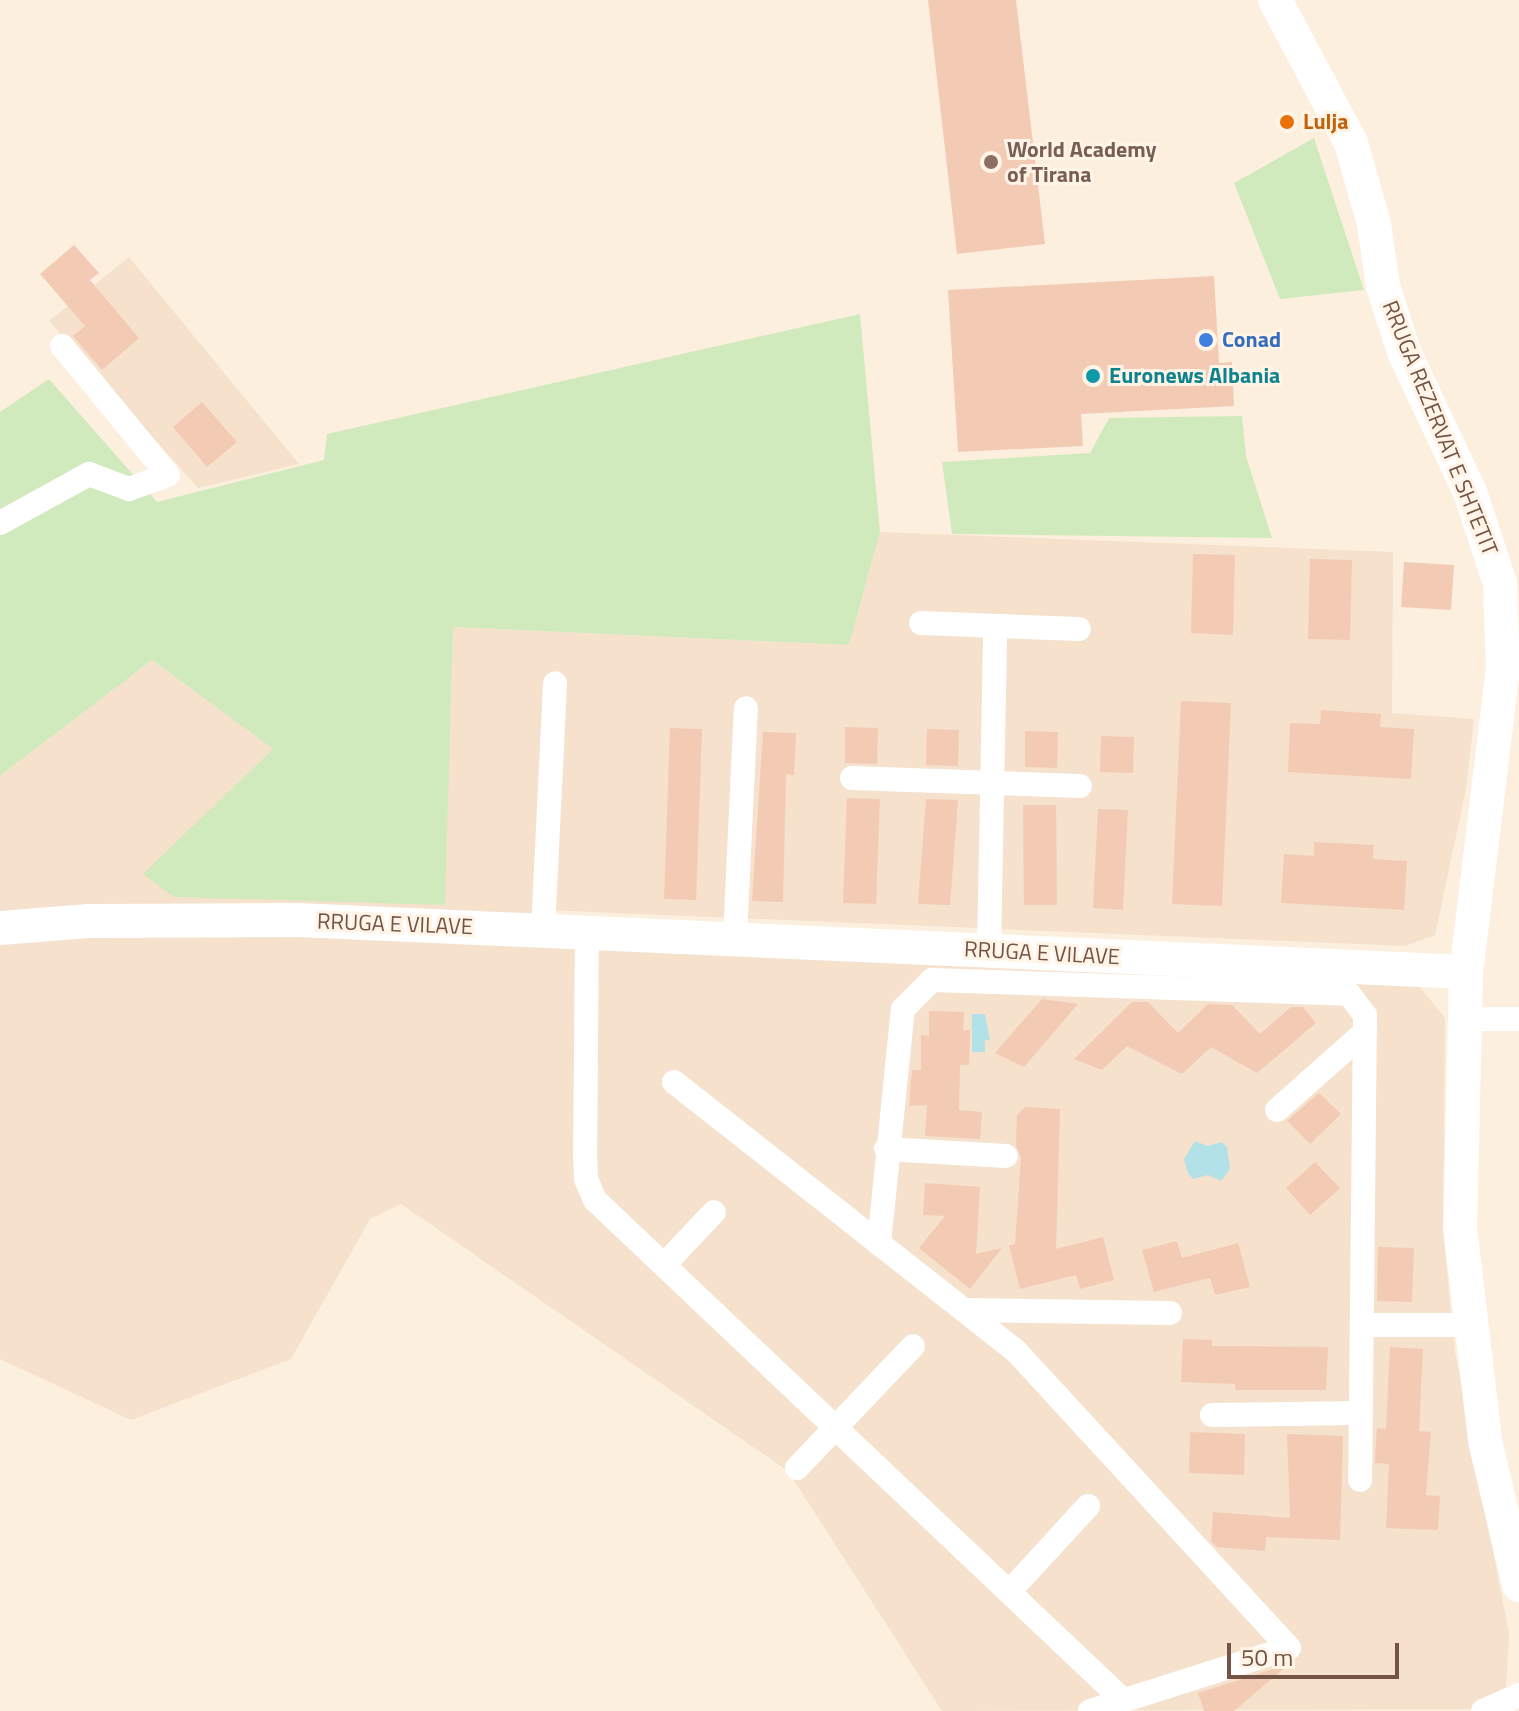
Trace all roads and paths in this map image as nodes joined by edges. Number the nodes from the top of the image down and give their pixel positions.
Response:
1 (1275, 0) edge
2 (62, 346) dead end
3 (0, 523) edge
4 (1511, 616) edge
5 (921, 623) dead end
6 (995, 626) junction
7 (1079, 629) dead end
8 (555, 683) dead end
9 (746, 708) dead end
10 (852, 778) dead end
11 (991, 783) junction
12 (1080, 786) dead end
13 (0, 928) edge
14 (543, 930) junction
15 (587, 932) junction
16 (735, 938) junction
17 (914, 946) junction
18 (989, 951) junction
19 (1466, 972) junction
20 (919, 987) junction
21 (1465, 1019) junction
22 (1519, 1019) edge
23 (1365, 1032) junction
24 (674, 1082) dead end
25 (1277, 1110) dead end
26 (886, 1149) junction
27 (1006, 1156) dead end
28 (714, 1212) dead end
29 (879, 1244) junction
30 (665, 1264) junction
31 (964, 1310) junction
32 (1170, 1313) dead end
33 (1364, 1325) junction
34 (1468, 1325) junction
35 (913, 1346) dead end
36 (1360, 1413) junction
37 (1212, 1415) dead end
38 (837, 1425) junction
39 (797, 1468) dead end
40 (1360, 1480) dead end
41 (1088, 1506) dead end
42 (1519, 1585) edge
43 (1009, 1592) junction
44 (1519, 1695) edge
45 (1123, 1700) junction
46 (1090, 1711) edge
47 (1483, 1711) edge

1 - 4 street, RRUGA REZERVAT E SHTETIT
2 - 3 street
4 - 19 street, RRUGA REZERVAT E SHTETIT
5 - 6 street
6 - 7 street
6 - 11 street
8 - 14 street
9 - 16 street
10 - 11 street
11 - 12 street
11 - 18 street
13 - 14 street, RRUGA E VILAVE
14 - 15 street, RRUGA E VILAVE
15 - 16 street, RRUGA E VILAVE
15 - 30 street
16 - 17 street, RRUGA E VILAVE
17 - 18 street, RRUGA E VILAVE
17 - 20 street
18 - 19 street, RRUGA E VILAVE
19 - 21 street
20 - 23 street
20 - 26 street
21 - 22 street
21 - 34 street
23 - 25 street
23 - 33 street
24 - 29 street
26 - 27 street
26 - 29 street
28 - 30 street
29 - 31 street
30 - 38 street
31 - 32 street
31 - 45 street
33 - 34 street
33 - 36 street
34 - 42 street
35 - 38 street
36 - 37 street
36 - 40 street
38 - 39 street
38 - 43 street
41 - 43 street
43 - 45 street
44 - 47 street
45 - 46 street

